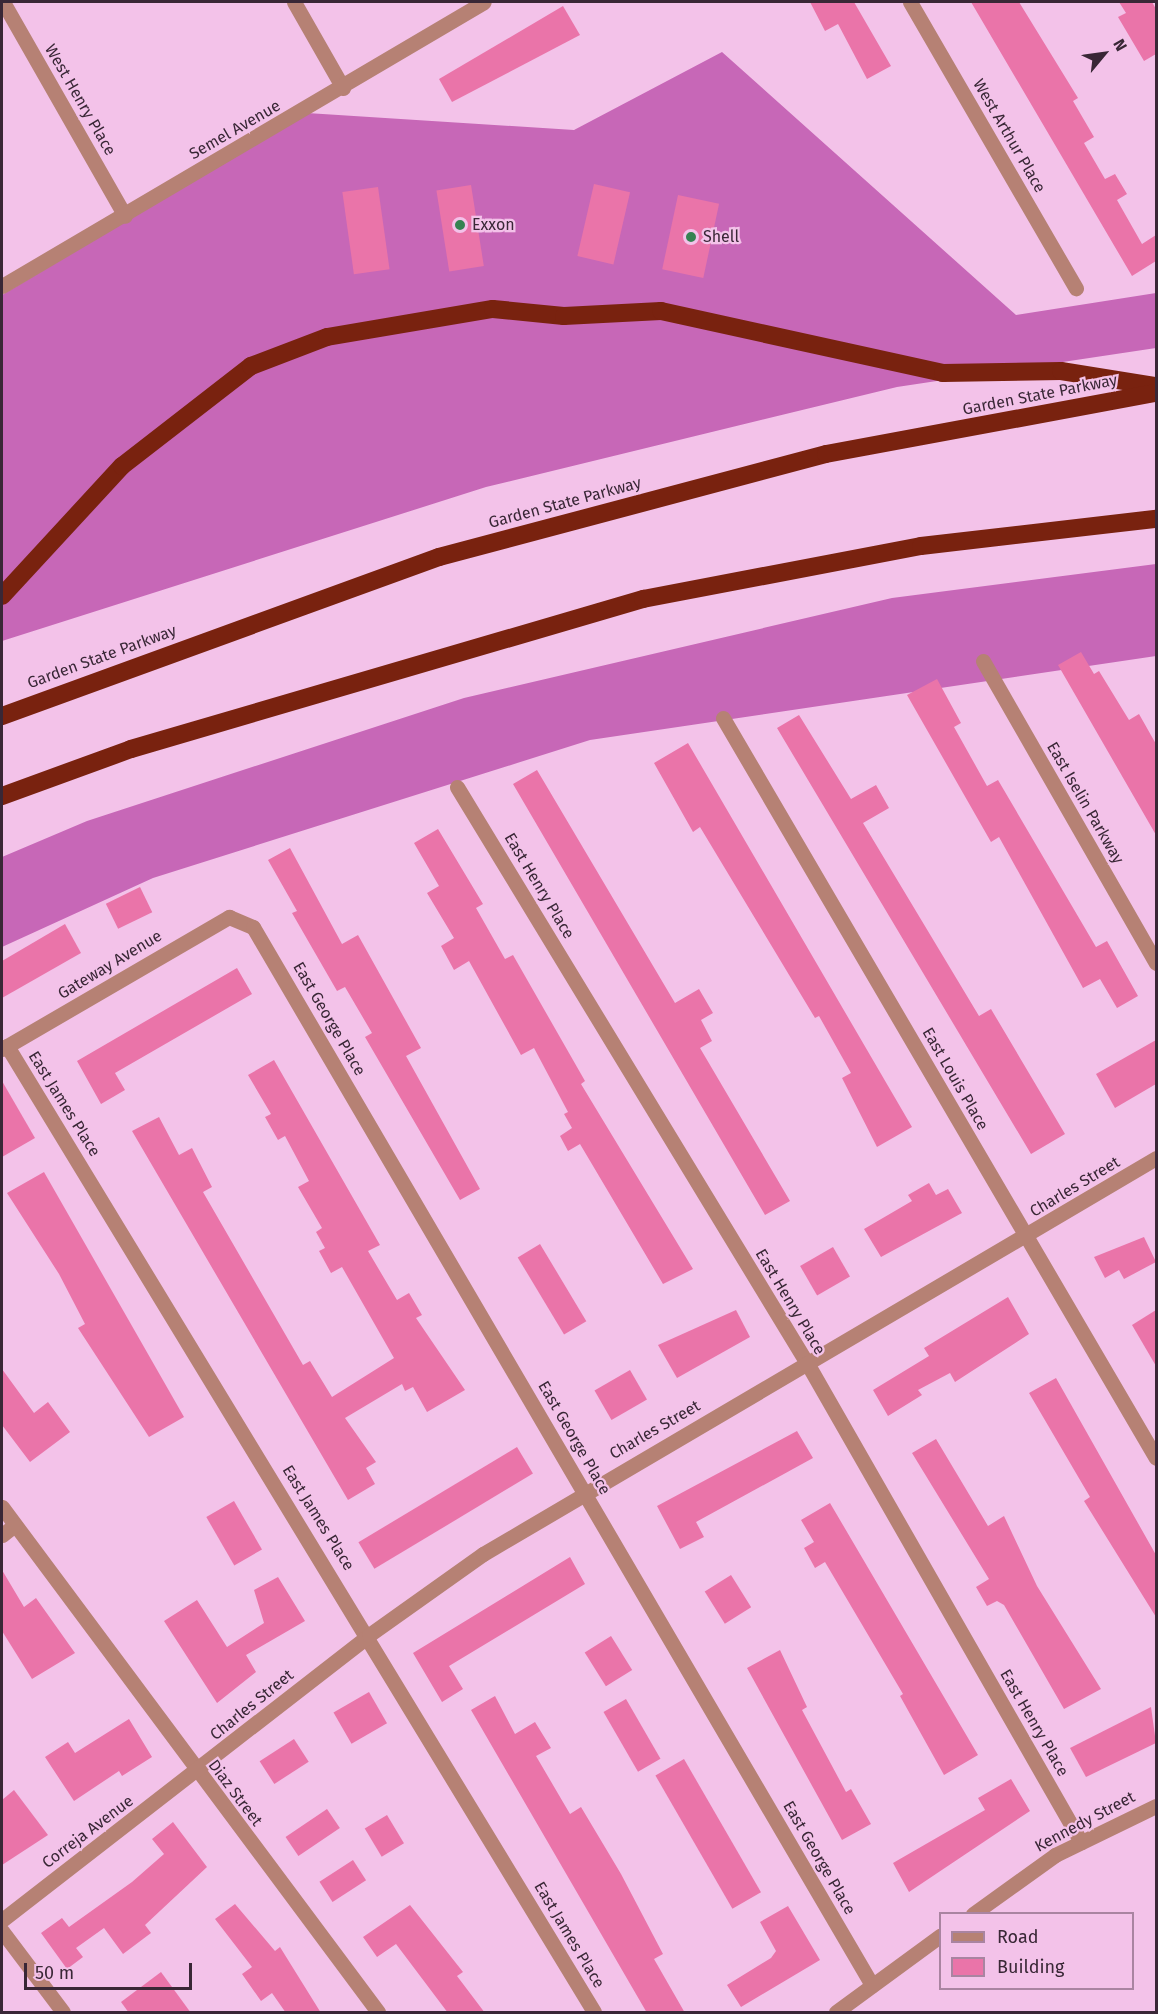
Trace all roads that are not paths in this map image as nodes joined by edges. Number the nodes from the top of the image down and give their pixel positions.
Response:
1 (3, 2) edge
2 (294, 2) edge
3 (484, 2) edge
4 (910, 2) edge
5 (343, 88) junction
6 (125, 216) junction
7 (2, 286) edge
8 (1076, 288) dead end
9 (1156, 386) edge
10 (1156, 393) edge
11 (1156, 519) edge
12 (2, 596) edge
13 (983, 661) dead end
14 (2, 716) edge
15 (723, 718) dead end
16 (457, 787) dead end
17 (2, 796) edge
18 (238, 916) joint
19 (1156, 963) edge
20 (4, 1048) edge
21 (1156, 1158) edge
22 (1027, 1237) junction
23 (807, 1363) junction
24 (1156, 1458) edge
25 (585, 1492) junction
26 (2, 1507) edge
27 (15, 1525) junction
28 (2, 1535) edge
29 (369, 1635) junction
30 (197, 1772) junction
31 (1156, 1806) edge
32 (1082, 1842) junction
33 (976, 1912) edge
34 (2, 1920) edge
35 (2, 1931) edge
36 (939, 1937) edge
37 (872, 1985) junction
38 (63, 2013) edge
39 (378, 2013) edge
40 (594, 2013) edge
41 (836, 2013) edge

1 - 6 street, West Henry Place
2 - 5 street
3 - 5 street, Semel Avenue
4 - 8 street, West Arthur Place
5 - 6 street, Semel Avenue
6 - 7 street, Semel Avenue
9 - 12 highway
10 - 14 highway, Garden State Parkway
11 - 17 highway
13 - 19 street, East Iselin Parkway
15 - 22 street, East Louis Place
16 - 23 street, East Henry Place
18 - 20 street, Gateway Avenue
18 - 25 street, East George Place
20 - 29 street, East James Place
21 - 22 street, Charles Street
22 - 23 street, Charles Street
22 - 24 street, East Louis Place
23 - 25 street, Charles Street
23 - 32 street, East Henry Place
25 - 29 street, Charles Street
25 - 37 street, East George Place
26 - 27 street, Diaz Street
27 - 28 street
27 - 30 street, Diaz Street
29 - 30 street, Charles Street
29 - 40 street, East James Place
30 - 34 street, Correja Avenue
30 - 39 street, Diaz Street
31 - 32 street, Kennedy Street
32 - 33 street, Kennedy Street
35 - 38 street
36 - 37 street
37 - 41 street

